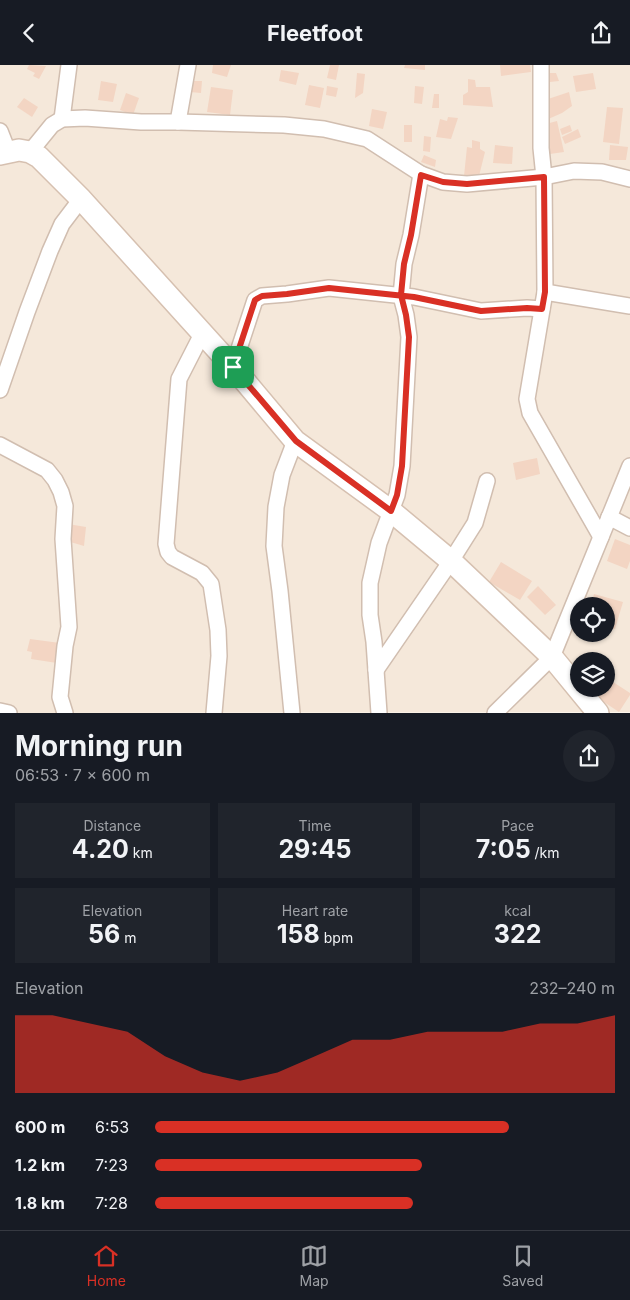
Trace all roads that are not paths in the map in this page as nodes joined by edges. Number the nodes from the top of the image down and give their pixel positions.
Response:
1 (69, 65) edge
2 (188, 65) edge
3 (541, 65) edge
4 (62, 119) junction
5 (178, 122) junction
6 (0, 131) edge
7 (30, 152) junction
8 (4, 154) edge
9 (421, 175) junction
10 (544, 177) junction
11 (630, 179) edge
12 (81, 199) junction
13 (545, 292) junction
14 (401, 295) junction
15 (630, 306) edge
16 (542, 309) junction
17 (202, 333) junction
18 (233, 367) junction
19 (0, 390) edge
20 (296, 441) junction
21 (0, 445) edge
22 (630, 466) edge
23 (487, 481) dead end
24 (391, 511) junction
25 (610, 517) junction
26 (630, 528) edge
27 (601, 537) junction
28 (451, 561) junction
29 (552, 657) junction
30 (376, 670) junction
31 (0, 711) edge
32 (9, 713) edge
33 (65, 713) edge
34 (214, 713) edge
35 (292, 713) edge
36 (380, 713) edge
37 (495, 713) edge
38 (598, 713) edge

1 - 4 street
2 - 5 street
3 - 10 street
4 - 5 street
4 - 7 street
5 - 9 street
6 - 8 street
7 - 8 street
7 - 12 street
9 - 10 street
9 - 14 street
10 - 11 street
10 - 13 street
12 - 17 street
12 - 19 street
13 - 15 street
13 - 16 street
14 - 16 street
14 - 18 street
14 - 24 street
16 - 27 street
17 - 18 street
17 - 34 street
18 - 20 street
20 - 24 street
20 - 35 street
21 - 33 street
22 - 25 street
23 - 28 street
24 - 28 street
24 - 30 street
25 - 26 street
25 - 27 street
27 - 29 street
28 - 29 street
28 - 30 street
29 - 37 street
29 - 38 street
30 - 36 street
31 - 32 street

